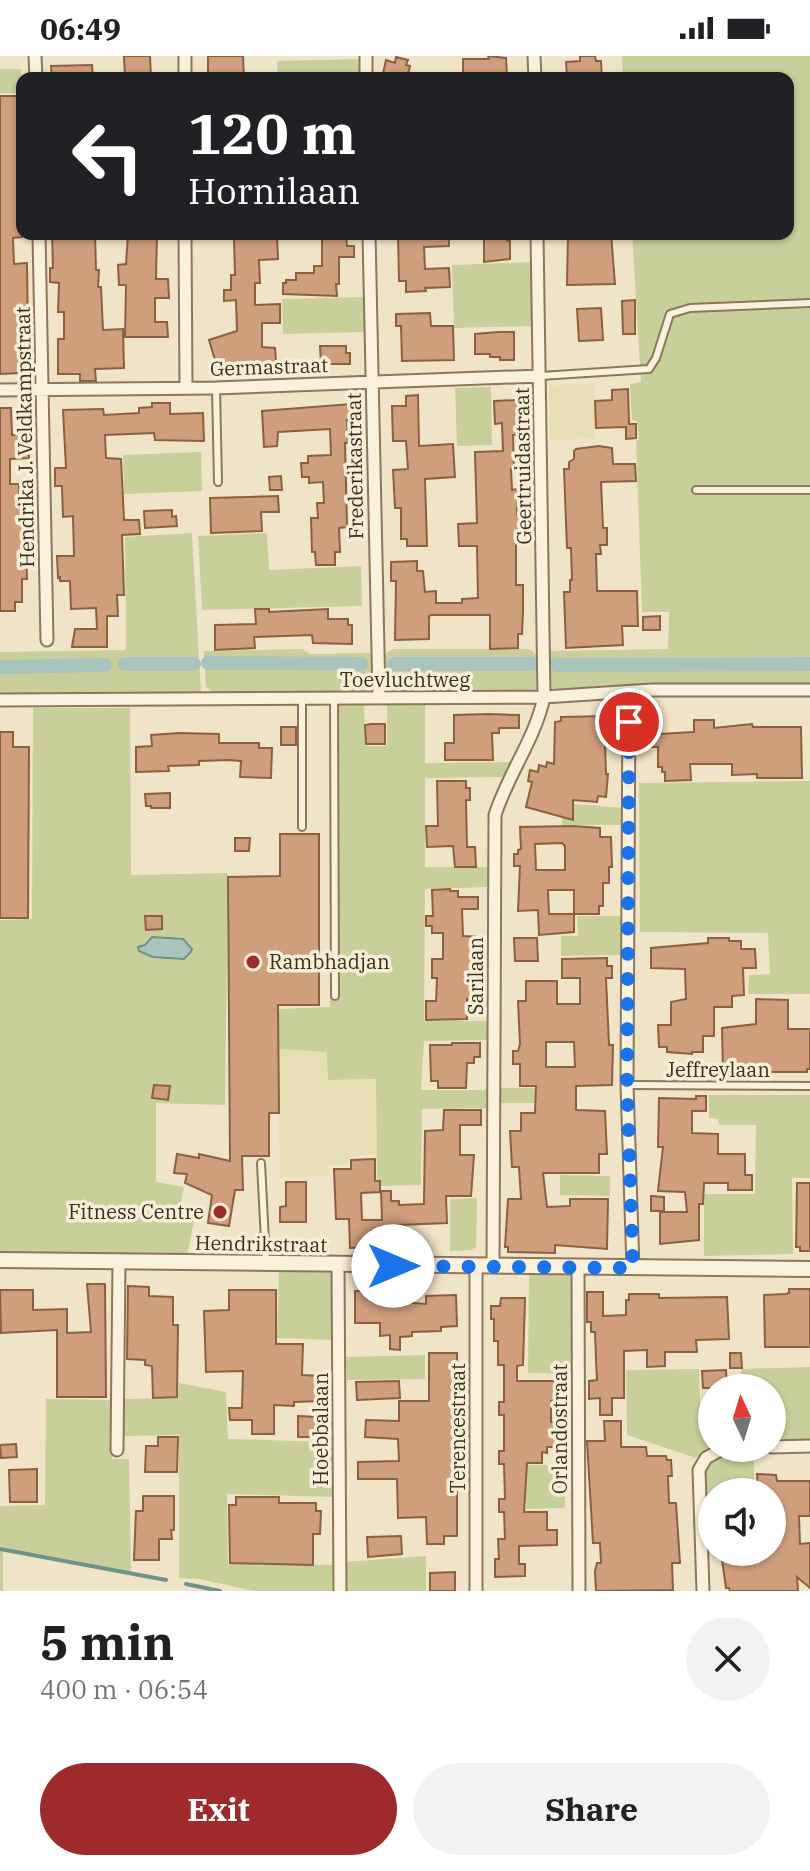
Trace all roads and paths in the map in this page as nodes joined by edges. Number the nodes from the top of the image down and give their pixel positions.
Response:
1 (39, 240) edge
2 (185, 240) edge
3 (369, 240) edge
4 (537, 240) edge
5 (810, 303) edge
6 (540, 376) junction
7 (371, 382) junction
8 (186, 387) junction
9 (216, 388) junction
10 (0, 390) edge
11 (43, 390) junction
12 (218, 482) dead end
13 (696, 490) dead end
14 (810, 490) edge
15 (47, 640) dead end
16 (810, 690) edge
17 (629, 692) junction
18 (379, 697) junction
19 (544, 697) junction
20 (302, 698) junction
21 (334, 698) junction
22 (0, 700) edge
23 (302, 827) dead end
24 (335, 996) dead end
25 (627, 1085) junction
26 (810, 1086) edge
27 (261, 1163) dead end
28 (0, 1260) edge
29 (119, 1262) junction
30 (266, 1264) junction
31 (338, 1266) junction
32 (476, 1266) junction
33 (493, 1266) junction
34 (578, 1267) junction
35 (633, 1268) junction
36 (810, 1269) edge
37 (810, 1446) edge
38 (786, 1447) edge
39 (117, 1450) dead end
40 (704, 1462) edge
41 (340, 1591) edge
42 (476, 1591) edge
43 (579, 1591) edge
44 (703, 1591) edge

1 - 11 street, Hendrika J. Veldkampstraat
2 - 8 street
3 - 7 street, Frederikastraat
4 - 6 street, Geertruidastraat
5 - 6 lane
6 - 7 street, Germastraat
6 - 19 street, Geertruidastraat
7 - 9 street, Germastraat
7 - 18 street, Frederikastraat
8 - 9 street, Germastraat
8 - 11 street, Germastraat
9 - 12 lane
10 - 11 street, Germastraat
11 - 15 street, Hendrika J. Veldkampstraat
13 - 14 lane
16 - 17 street, Toevluchtweg
17 - 19 street, Toevluchtweg
17 - 25 street
18 - 19 street, Toevluchtweg
18 - 21 street, Toevluchtweg
19 - 33 street, Sarilaan
20 - 21 street, Toevluchtweg
20 - 22 street, Toevluchtweg
20 - 23 lane
21 - 24 lane
25 - 26 lane, Jeffreylaan
25 - 35 street
27 - 30 lane
28 - 29 street, Hendrikstraat
29 - 30 street, Hendrikstraat
29 - 39 street
30 - 31 street, Hendrikstraat
31 - 32 street, Hendrikstraat
31 - 41 street, Hoebbalaan
32 - 33 street, Hendrikstraat
32 - 42 street, Terencestraat
33 - 34 street, Hendrikstraat
34 - 35 street, Hendrikstraat
34 - 43 street, Orlandostraat
35 - 36 street, Hendrikstraat
37 - 38 street
40 - 44 street

